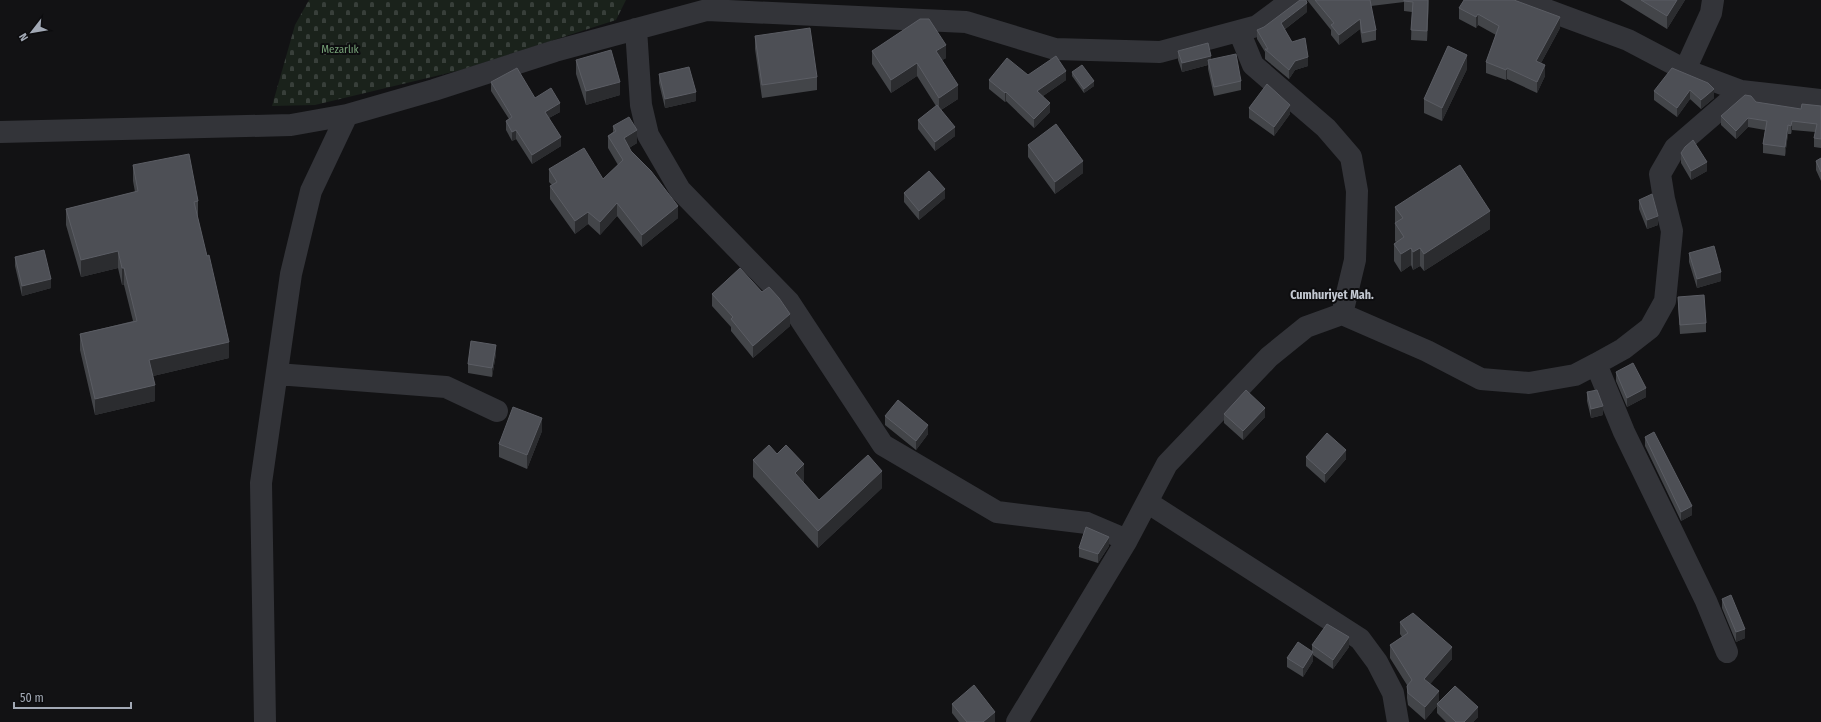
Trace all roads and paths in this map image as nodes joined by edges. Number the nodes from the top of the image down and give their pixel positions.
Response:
1 (1292, 0) edge
2 (1520, 0) edge
3 (1713, 0) edge
4 (703, 5) edge
5 (636, 29) junction
6 (1240, 31) junction
7 (1685, 70) junction
8 (1741, 91) junction
9 (1821, 100) edge
10 (346, 115) junction
11 (0, 132) edge
12 (1342, 314) junction
13 (1596, 364) junction
14 (277, 374) junction
15 (497, 411) dead end
16 (1147, 502) junction
17 (1127, 540) junction
18 (1727, 652) dead end
19 (265, 722) edge
20 (1017, 722) edge
21 (1398, 722) edge

1 - 6 street
2 - 7 street
3 - 7 street
4 - 5 street
4 - 6 street
5 - 10 street
5 - 17 street
6 - 12 street
7 - 8 street
8 - 9 street
8 - 13 street
10 - 11 street
10 - 14 street
12 - 13 street
12 - 16 street
13 - 18 street
14 - 15 street
14 - 19 street
16 - 17 street
16 - 21 street
17 - 20 street

